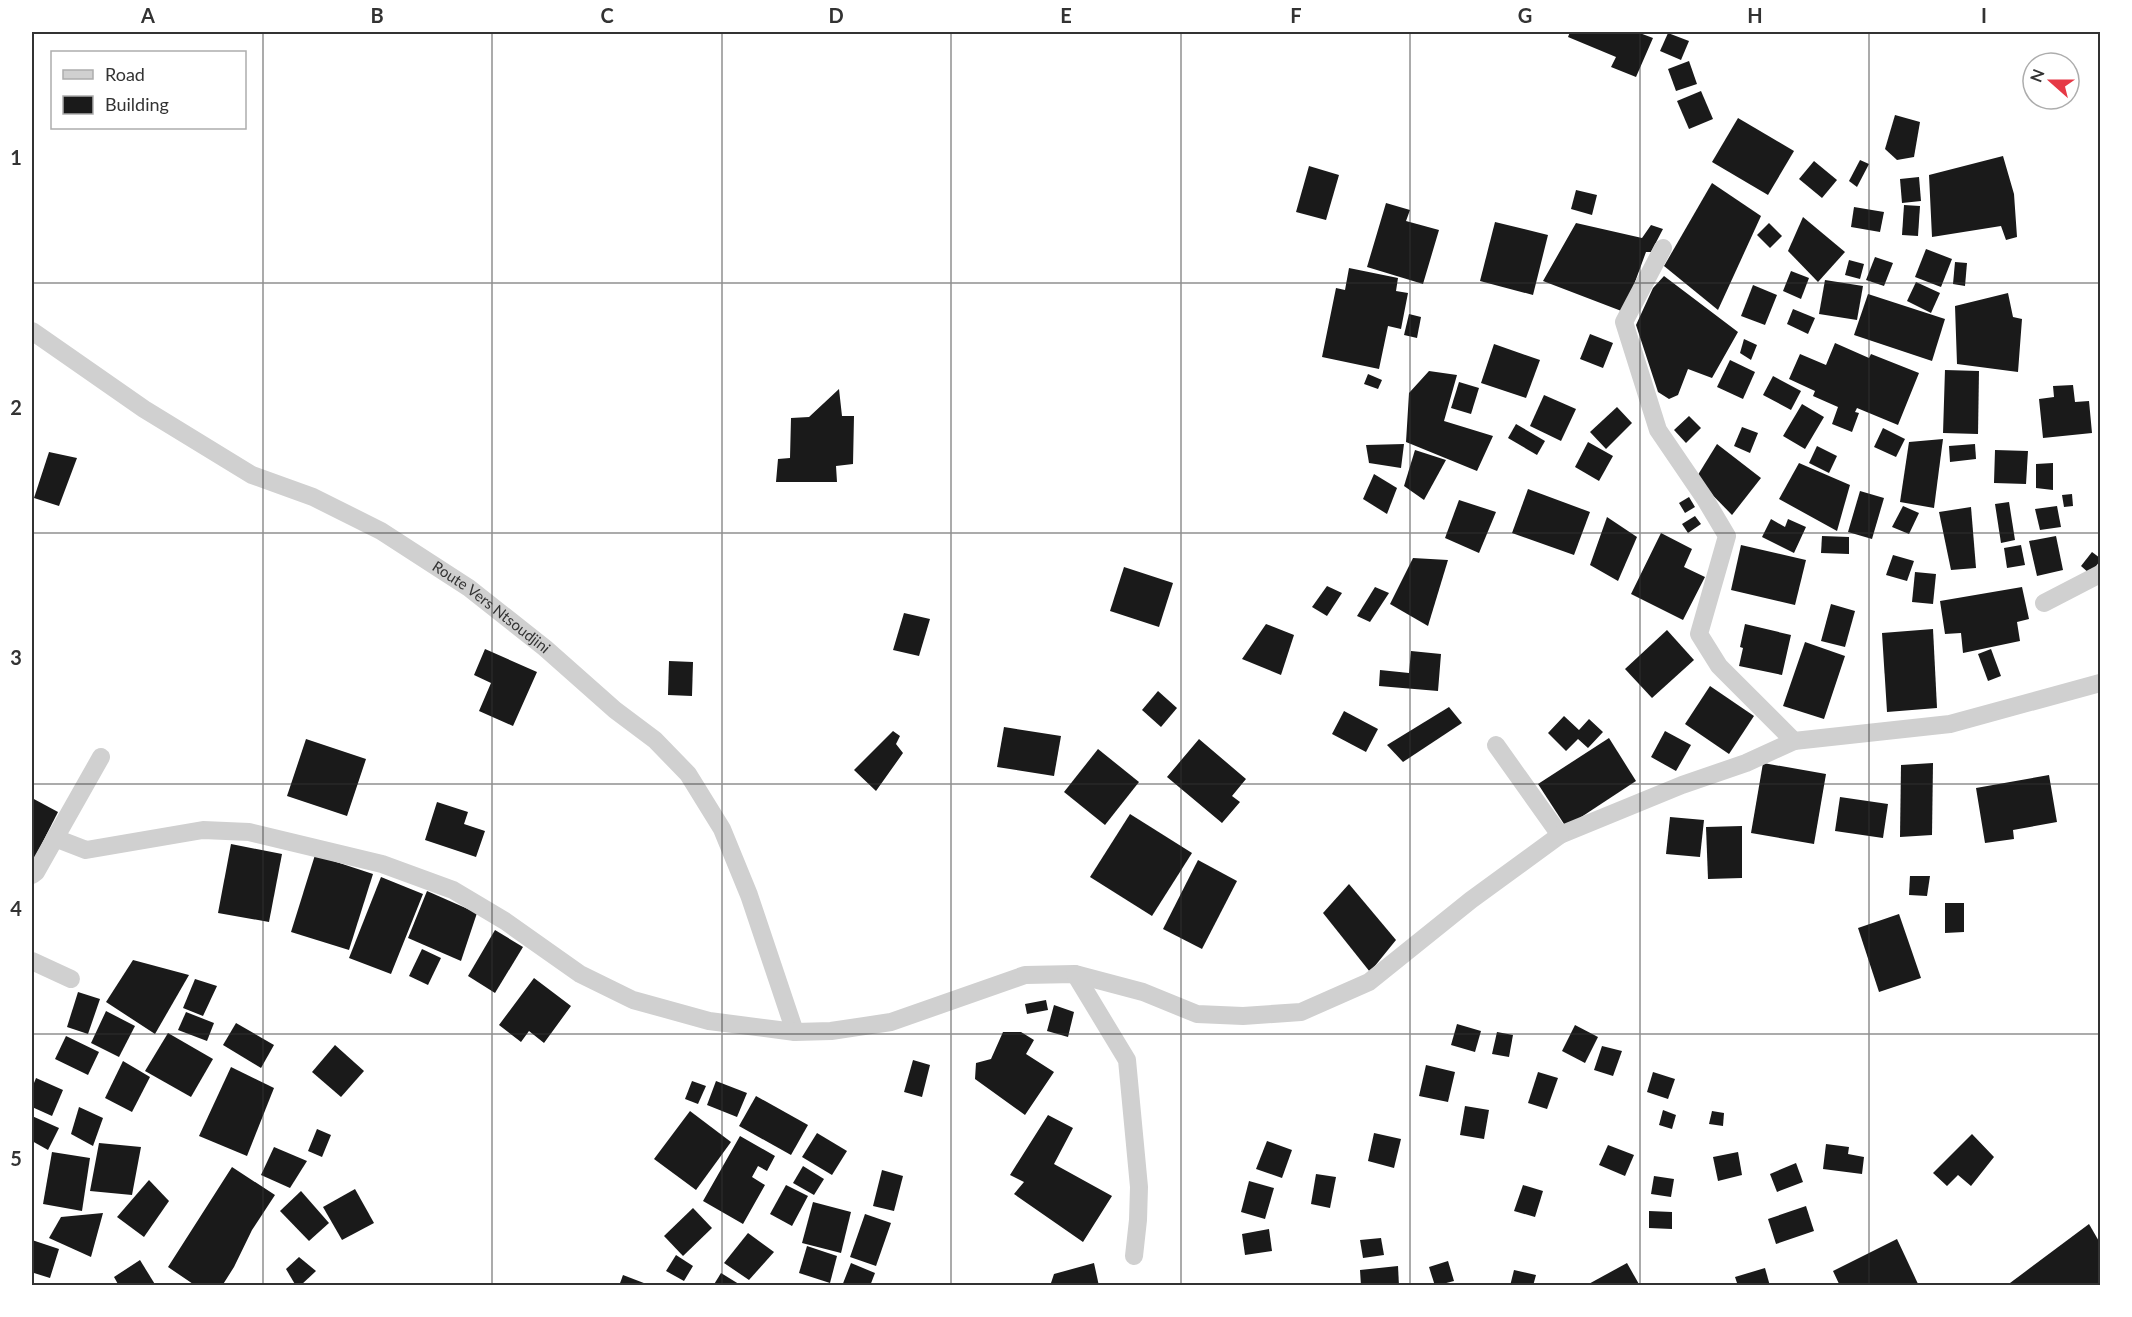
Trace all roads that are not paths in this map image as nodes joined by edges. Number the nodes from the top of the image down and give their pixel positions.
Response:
1 (1663, 248) dead end
2 (32, 331) edge
3 (2100, 574) edge
4 (2044, 603) dead end
5 (2100, 683) edge
6 (1794, 741) junction
7 (1496, 745) dead end
8 (101, 758) dead end
9 (1560, 835) junction
10 (55, 838) junction
11 (32, 876) edge
12 (32, 961) edge
13 (1075, 974) junction
14 (71, 979) dead end
15 (795, 1032) junction
16 (1134, 1256) dead end

1 - 6 street
2 - 15 street, Route Vers Ntsoudjini
3 - 4 street
5 - 6 street
6 - 9 street
7 - 9 street
8 - 10 street
9 - 13 street
10 - 11 street
10 - 15 street
12 - 14 street
13 - 15 street
13 - 16 street

